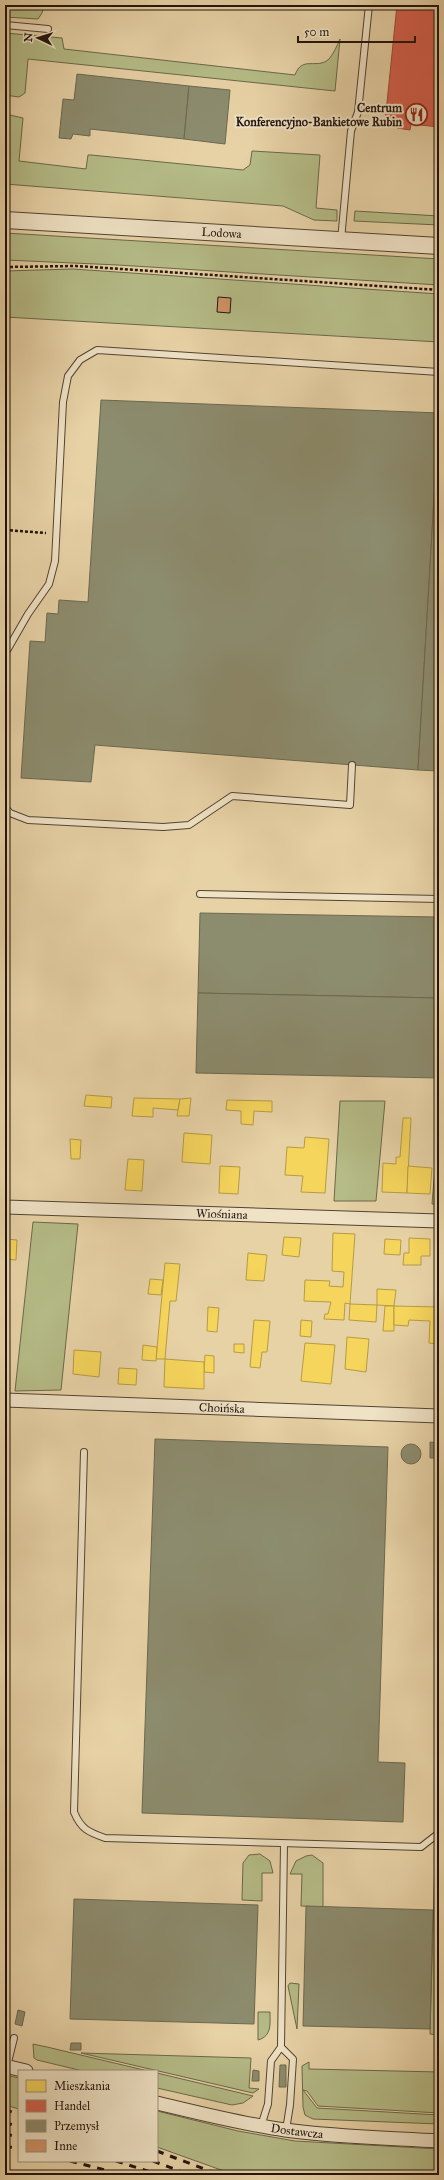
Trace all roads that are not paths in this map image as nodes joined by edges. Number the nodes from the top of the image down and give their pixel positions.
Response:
1 (369, 5) edge
2 (5, 25) edge
3 (48, 29) dead end
4 (5, 220) edge
5 (342, 240) junction
6 (439, 246) edge
7 (439, 372) edge
8 (5, 654) edge
9 (352, 765) dead end
10 (5, 807) edge
11 (200, 894) dead end
12 (439, 900) edge
13 (5, 1207) edge
14 (439, 1221) edge
15 (5, 1400) edge
16 (439, 1416) edge
17 (84, 1452) dead end
18 (439, 1833) edge
19 (284, 1844) junction
20 (14, 2038) dead end
21 (281, 2047) junction
22 (6, 2066) edge
23 (22, 2070) edge
24 (158, 2103) edge
25 (261, 2126) junction
26 (286, 2130) junction
27 (439, 2141) edge

1 - 5 lane
2 - 3 lane
4 - 5 street, Lodowa
5 - 6 street, Lodowa
7 - 8 lane
9 - 10 lane
11 - 12 lane
13 - 14 street, Wiośniana
15 - 16 street, Choińska
17 - 19 lane
18 - 19 lane
19 - 21 lane
20 - 22 lane
21 - 25 lane
21 - 26 lane
22 - 23 street
24 - 25 street, Dostawcza
25 - 26 street, Dostawcza
26 - 27 street, Dostawcza

